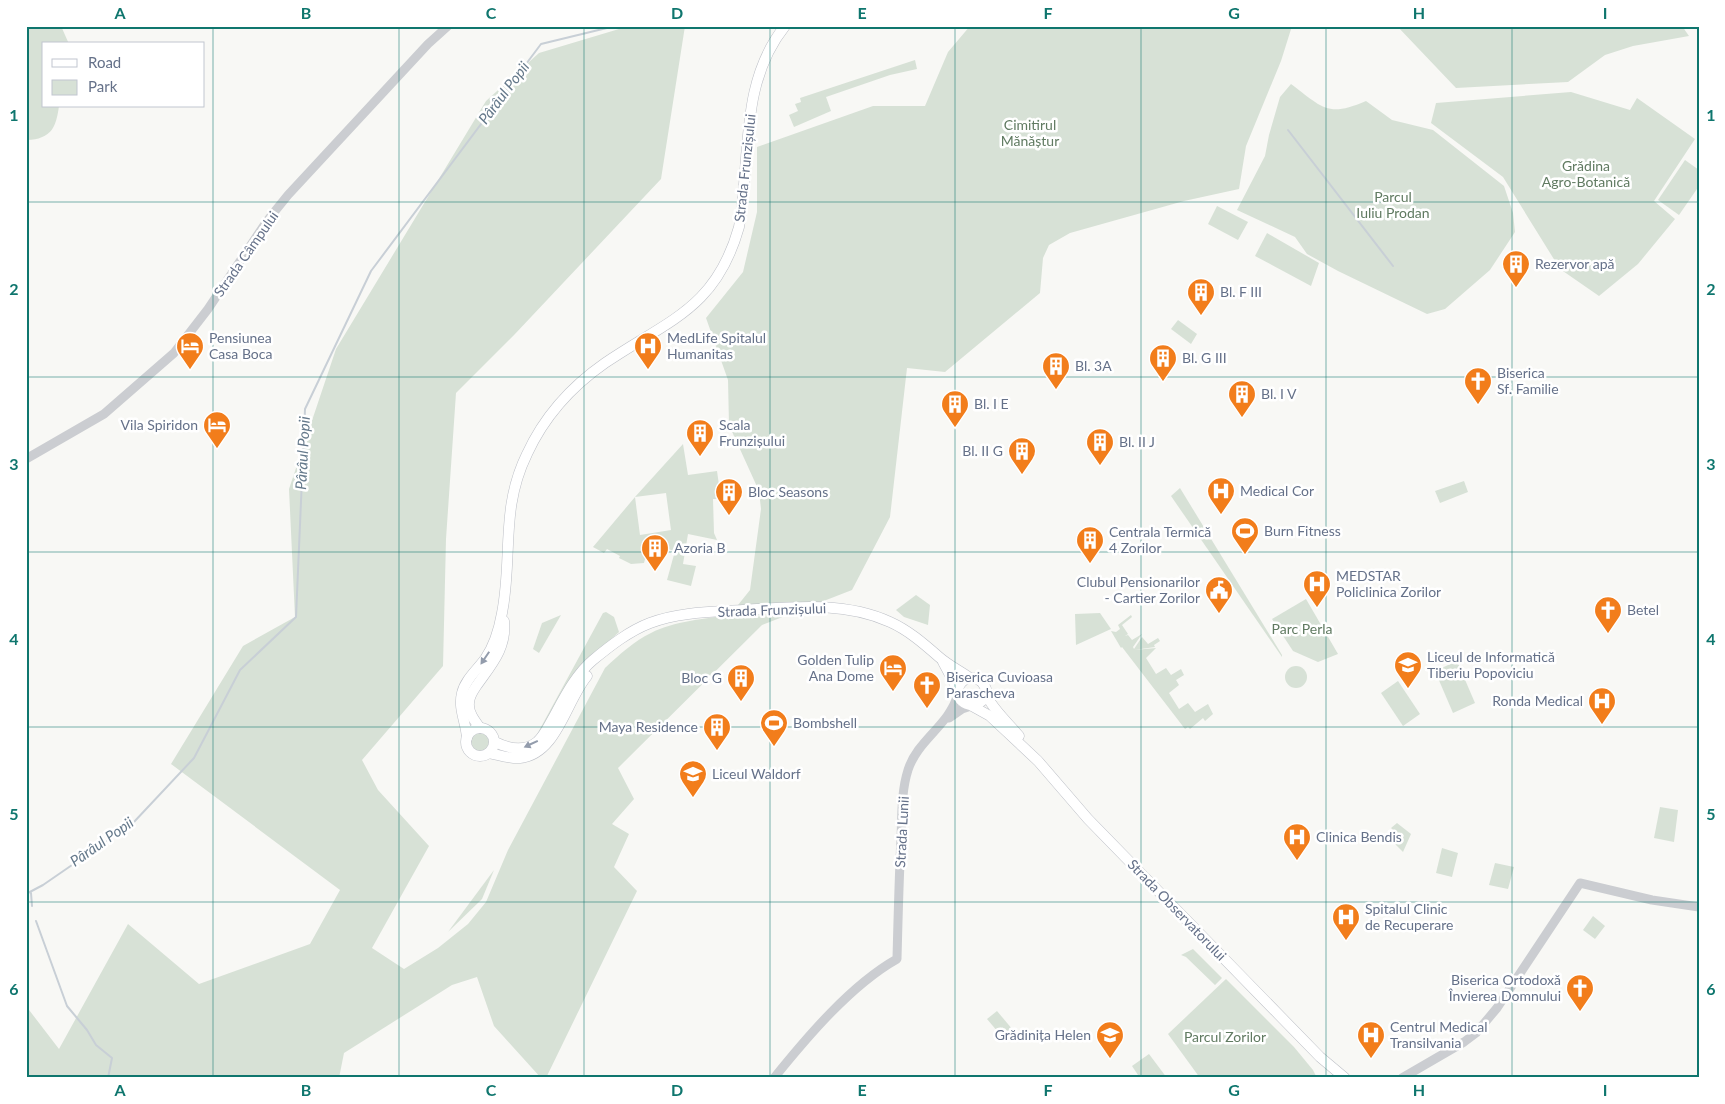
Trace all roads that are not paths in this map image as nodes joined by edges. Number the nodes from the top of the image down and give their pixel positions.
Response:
1 (448, 26) edge
2 (785, 26) edge
3 (26, 459) edge
4 (503, 613) junction
5 (604, 653) junction
6 (938, 656) junction
7 (970, 678) junction
8 (958, 692) junction
9 (986, 692) junction
10 (971, 706) junction
11 (946, 720) junction
12 (480, 728) junction
13 (467, 738) junction
14 (495, 742) junction
15 (489, 754) junction
16 (1038, 760) junction
17 (1699, 907) edge
18 (1320, 1057) junction
19 (774, 1078) edge
20 (1332, 1078) edge
21 (1345, 1078) edge
22 (1402, 1078) edge

1 - 3 street, Strada Câmpului
2 - 4 main road, Strada Frunzișului
4 - 12 main road, Strada Frunzișului
4 -> 13 main road, Strada Frunzișului
5 - 6 main road, Strada Frunzișului
5 -> 14 main road, Strada Frunzișului
5 - 15 main road, Strada Frunzișului
6 - 7 main road, Strada Frunzișului
6 - 8 main road, Strada Frunzișului
7 - 8 main road
7 - 9 main road
8 - 10 main road
8 - 11 street, Strada Lunii
9 - 10 main road
9 - 16 main road, Strada Observatorului
10 - 11 street, Strada Lunii
10 - 16 main road, Strada Observatorului
11 - 19 street, Strada Lunii
12 - 13 main road
12 - 14 main road, Strada Frunzișului
13 - 15 main road, Strada Frunzișului
14 - 15 main road
16 - 18 main road, Strada Observatorului
17 - 22 street
18 - 20 main road, Strada Observatorului
18 - 21 main road, Strada Observatorului

